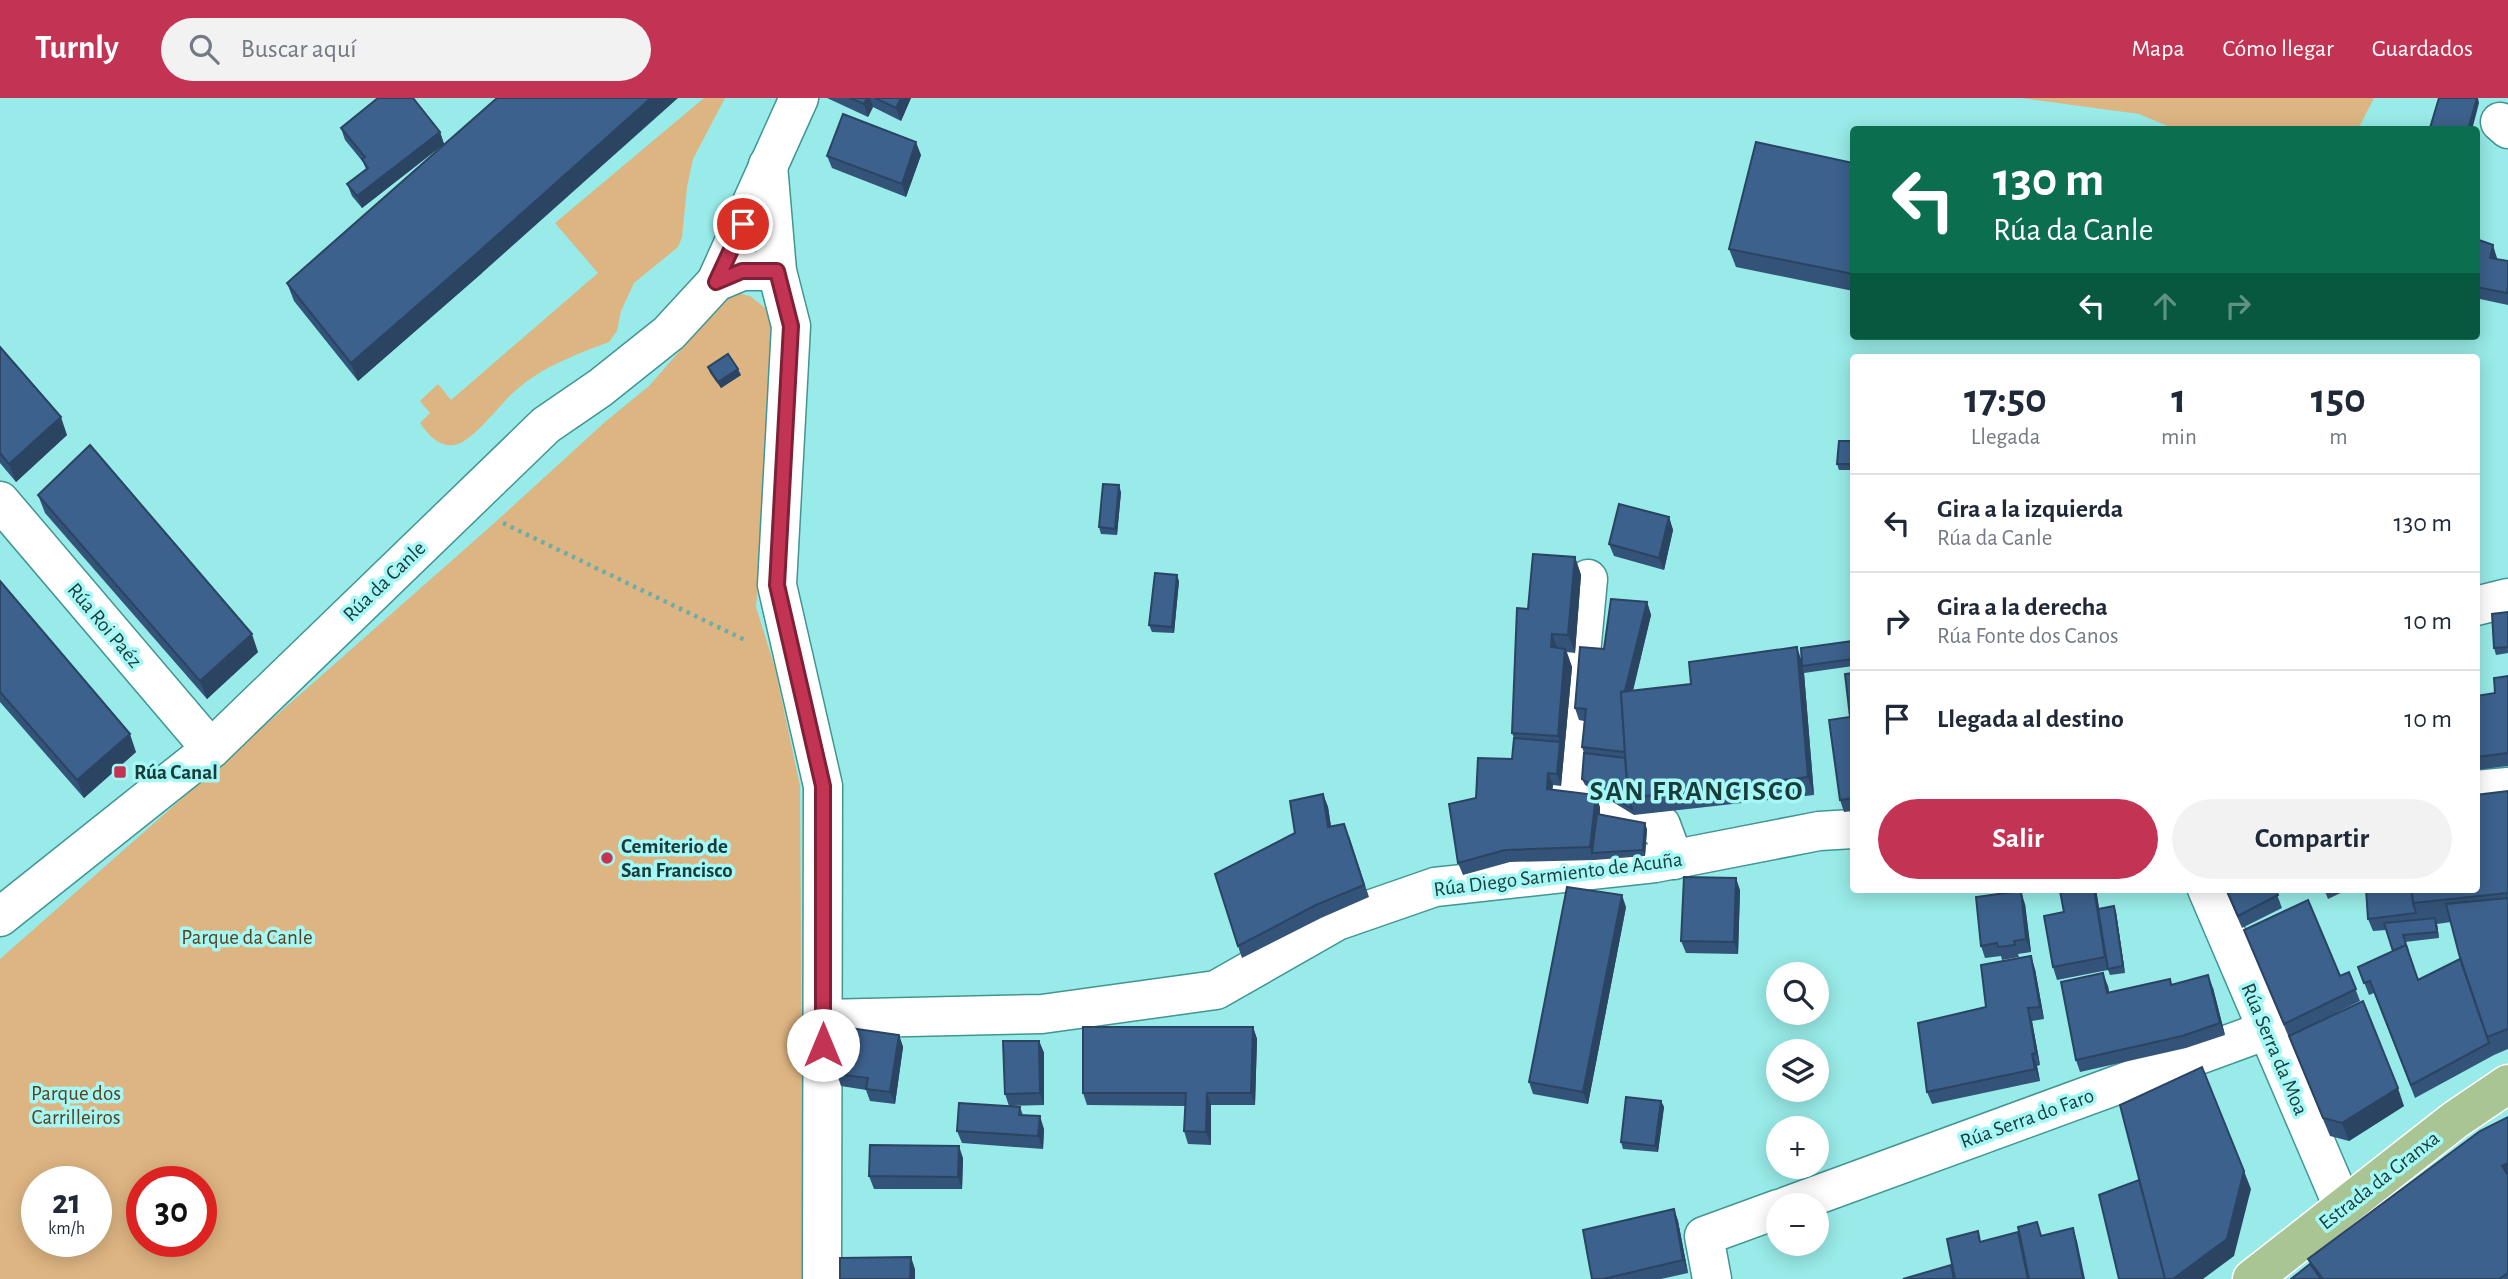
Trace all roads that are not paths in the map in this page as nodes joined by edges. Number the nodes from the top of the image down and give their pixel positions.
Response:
1 (799, 98) edge
2 (768, 165) junction
3 (777, 271) junction
4 (716, 282) junction
5 (0, 501) edge
6 (1588, 579) dead end
7 (2508, 598) edge
8 (2480, 605) edge
9 (211, 749) junction
10 (2508, 787) edge
11 (2480, 790) edge
12 (1850, 828) edge
13 (1674, 860) junction
14 (2209, 893) edge
15 (0, 917) edge
16 (823, 1019) junction
17 (2267, 1030) junction
18 (2508, 1084) edge
19 (1822, 1193) edge
20 (2344, 1209) junction
21 (1766, 1213) edge
22 (822, 1279) edge
23 (1712, 1279) edge
24 (2252, 1279) edge

1 - 2 street
2 - 3 street
2 - 4 street
3 - 4 street, Rúa da Canle
3 - 16 street
4 - 9 street, Rúa da Canle
5 - 9 street, Rúa Roi Paéz
6 - 13 street
7 - 8 street
9 - 15 street, Rúa da Canle
10 - 11 street
12 - 13 street, Rúa Diego Sarmiento de Acuña
13 - 16 street, Rúa Diego Sarmiento de Acuña
14 - 17 street, Rúa Serra da Moa
16 - 22 street
17 - 19 street, Rúa Serra do Faro
17 - 20 street, Rúa Serra da Moa
18 - 20 main road, Estrada da Granxa
20 - 24 main road, Estrada da Granxa
21 - 23 street

